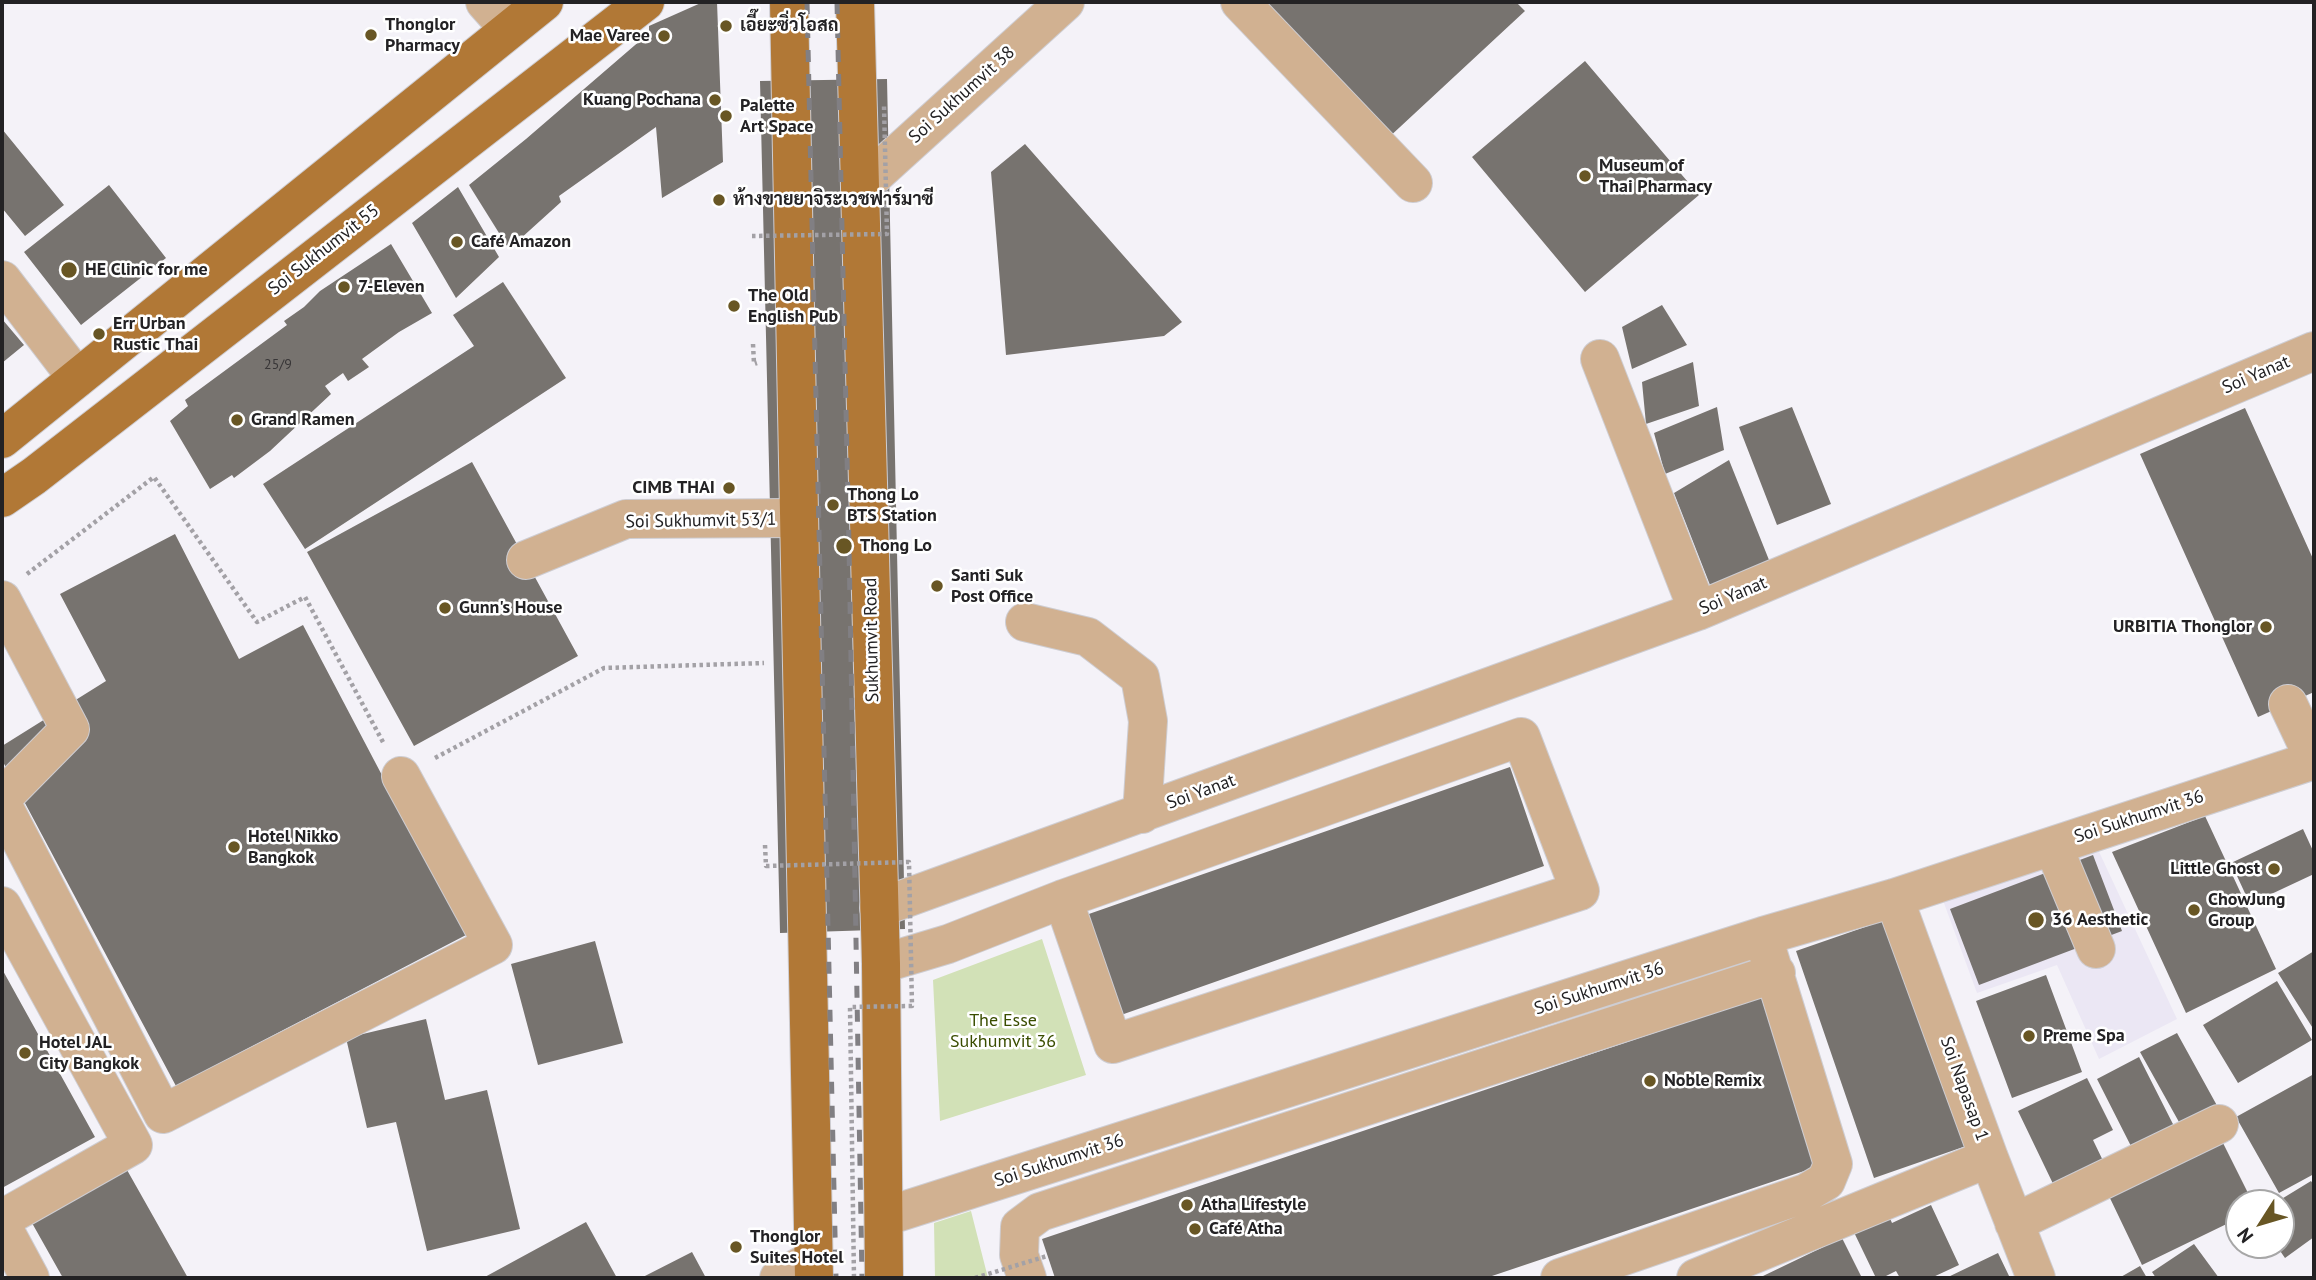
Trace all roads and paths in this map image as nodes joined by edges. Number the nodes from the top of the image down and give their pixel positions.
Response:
1 (544, 2) edge
2 (645, 2) edge
3 (789, 2) edge
4 (855, 2) edge
5 (1065, 2) edge
6 (1240, 2) edge
7 (497, 15) edge
8 (884, 106) dead end
9 (1413, 183) dead end
10 (859, 188) junction
11 (752, 236) dead end
12 (2, 280) edge
13 (2314, 351) edge
14 (1600, 359) dead end
15 (77, 378) junction
16 (2, 439) edge
17 (2, 498) edge
18 (799, 519) junction
19 (526, 560) dead end
20 (13, 588) edge
21 (1698, 611) junction
22 (1025, 622) dead end
23 (802, 662) junction
24 (2288, 704) dead end
25 (2314, 760) edge
26 (401, 776) junction
27 (2, 798) edge
28 (2, 804) edge
29 (1142, 814) junction
30 (765, 845) dead end
31 (2053, 846) junction
32 (1894, 898) junction
33 (1063, 899) junction
34 (2, 906) edge
35 (878, 908) junction
36 (1763, 936) junction
37 (2096, 949) dead end
38 (881, 964) junction
39 (1776, 973) junction
40 (2218, 1124) dead end
41 (1989, 1158) junction
42 (884, 1217) junction
43 (2, 1219) edge
44 (2014, 1223) junction
45 (2, 1226) edge
46 (1037, 1267) edge
47 (813, 1269) edge
48 (30, 1278) edge
49 (779, 1278) edge
50 (854, 1278) edge
51 (884, 1278) edge
52 (975, 1278) edge
53 (1560, 1278) edge
54 (1696, 1278) edge
55 (2036, 1278) edge

1 - 7 main road
2 - 17 main road, Soi Sukhumvit 55
3 - 18 main road
4 - 10 main road, Sukhumvit Road
5 - 10 street, Soi Sukhumvit 38
6 - 9 street
7 - 15 main road
8 - 11 path, bridge
10 - 35 main road, Sukhumvit Road
12 - 15 street
13 - 21 street, Soi Yanat
14 - 21 street
15 - 16 main road
18 - 19 street, Soi Sukhumvit 53/1
18 - 23 main road
20 - 26 path
20 - 27 street
21 - 29 street, Soi Yanat
22 - 29 street, Soi Yanat
23 - 26 path
23 - 47 main road
24 - 25 street
25 - 31 street, Soi Sukhumvit 36
26 - 28 street
29 - 35 street, Soi Yanat
30 - 50 path, bridge
31 - 32 street, Soi Sukhumvit 36
31 - 37 street
32 - 36 street, Soi Sukhumvit 36
32 - 41 street, Soi Napasap 1
33 - 33 street
33 - 38 street
34 - 43 street
35 - 38 main road, Sukhumvit Road
36 - 39 street
36 - 42 street, Soi Sukhumvit 36
38 - 42 main road, Sukhumvit Road
39 - 46 street
39 - 53 street
40 - 44 street
41 - 44 street, Soi Napasap 1
41 - 54 street
42 - 51 main road, Sukhumvit Road
44 - 55 street, Soi Napasap 1
45 - 48 street
46 - 52 path, bridge
47 - 49 street

